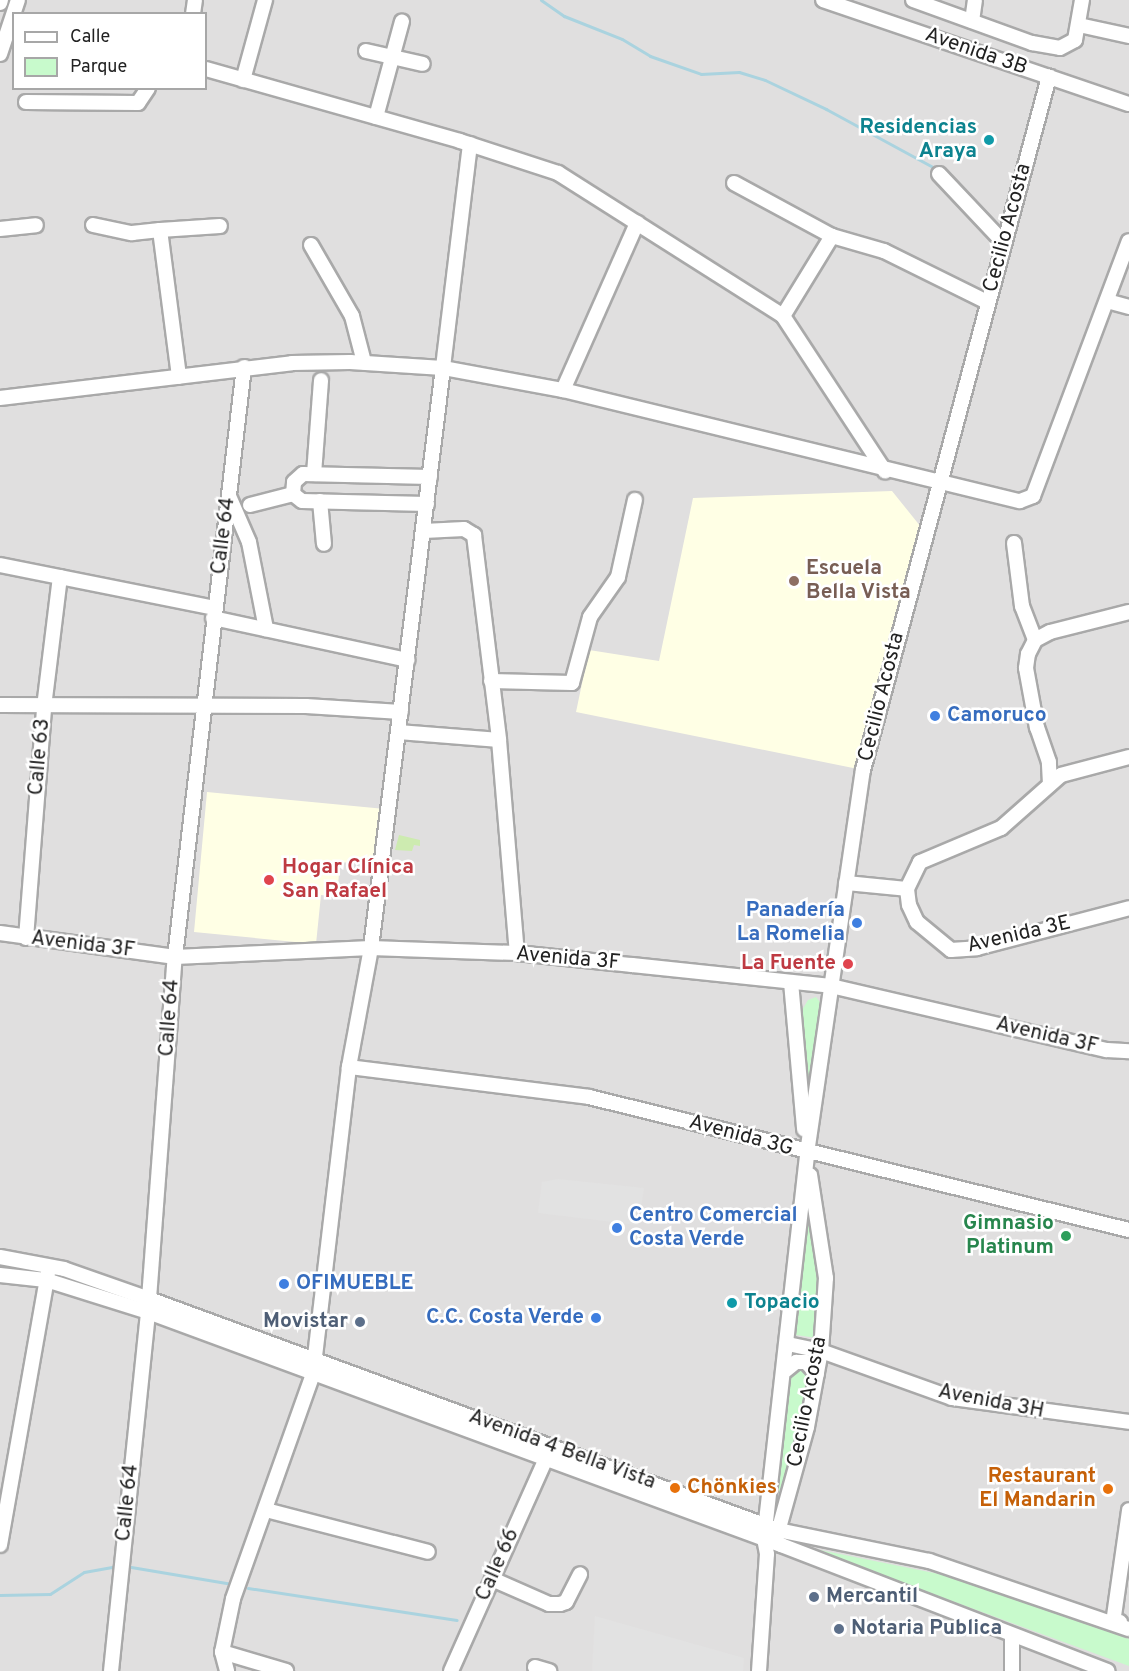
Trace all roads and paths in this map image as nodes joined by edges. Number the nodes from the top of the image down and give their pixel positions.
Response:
1 (18, 0) edge
2 (265, 0) edge
3 (824, 0) edge
4 (913, 0) edge
5 (975, 0) edge
6 (1082, 0) edge
7 (8, 16) edge
8 (402, 21) dead end
9 (972, 21) junction
10 (1079, 25) junction
11 (1129, 36) edge
12 (366, 51) dead end
13 (0, 54) edge
14 (393, 57) junction
15 (423, 64) dead end
16 (207, 69) edge
17 (1049, 77) junction
18 (243, 80) junction
19 (147, 90) edge
20 (55, 95) edge
21 (26, 102) dead end
22 (1129, 104) edge
23 (376, 117) junction
24 (470, 144) junction
25 (939, 174) dead end
26 (734, 183) dead end
27 (638, 223) junction
28 (36, 225) dead end
29 (93, 225) dead end
30 (220, 226) dead end
31 (0, 229) edge
32 (160, 230) junction
33 (832, 236) junction
34 (1129, 241) edge
35 (1004, 243) junction
36 (311, 245) dead end
37 (1107, 301) junction
38 (987, 302) junction
39 (1129, 307) edge
40 (783, 316) junction
41 (364, 362) junction
42 (244, 368) junction
43 (443, 368) junction
44 (178, 376) junction
45 (321, 380) dead end
46 (563, 390) junction
47 (0, 398) edge
48 (885, 471) junction
49 (314, 474) junction
50 (430, 477) junction
51 (938, 482) junction
52 (293, 494) junction
53 (229, 495) junction
54 (635, 500) dead end
55 (320, 501) junction
56 (427, 504) junction
57 (250, 505) dead end
58 (424, 531) junction
59 (1014, 543) dead end
60 (324, 544) dead end
61 (0, 565) edge
62 (60, 578) junction
63 (1129, 612) edge
64 (214, 613) junction
65 (266, 629) junction
66 (1035, 640) junction
67 (408, 660) junction
68 (491, 681) junction
69 (0, 705) edge
70 (206, 705) junction
71 (44, 707) junction
72 (0, 710) edge
73 (401, 712) junction
74 (399, 732) junction
75 (499, 740) junction
76 (1129, 757) edge
77 (1050, 784) junction
78 (846, 883) junction
79 (907, 889) junction
80 (1129, 908) edge
81 (0, 933) edge
82 (26, 938) junction
83 (372, 948) junction
84 (517, 953) junction
85 (175, 957) junction
86 (791, 982) junction
87 (831, 986) junction
88 (1129, 1052) edge
89 (349, 1067) junction
90 (807, 1153) junction
91 (1129, 1230) edge
92 (0, 1257) edge
93 (49, 1266) junction
94 (0, 1275) edge
95 (46, 1280) junction
96 (149, 1306) junction
97 (788, 1344) junction
98 (821, 1351) junction
99 (314, 1367) junction
100 (786, 1370) junction
101 (817, 1374) junction
102 (1129, 1422) edge
103 (7, 1458) edge
104 (546, 1459) junction
105 (266, 1510) junction
106 (1129, 1510) edge
107 (770, 1538) junction
108 (0, 1545) edge
109 (428, 1552) dead end
110 (580, 1574) dead end
111 (492, 1579) junction
112 (1129, 1621) edge
113 (1113, 1623) junction
114 (1129, 1629) edge
115 (1012, 1636) junction
116 (222, 1652) junction
117 (535, 1667) dead end
118 (111, 1671) edge
119 (227, 1671) edge
120 (286, 1671) edge
121 (451, 1671) edge
122 (549, 1671) edge
123 (759, 1671) edge
124 (1012, 1671) edge
125 (1108, 1671) edge

1 - 7 street
2 - 18 street
3 - 17 street, Avenida 3B
4 - 9 street
5 - 9 street
6 - 10 street
7 - 13 street
8 - 14 street
9 - 10 street
10 - 11 street
12 - 14 street
14 - 15 street
14 - 23 street
16 - 18 street
17 - 22 street, Avenida 3B
17 - 35 street, Cecilio Acosta
18 - 23 street
19 - 20 street
20 - 21 street
23 - 24 street
24 - 27 street
24 - 43 street
25 - 35 street
26 - 33 street
27 - 40 street
27 - 46 street
28 - 31 street
29 - 32 street
30 - 32 street
32 - 44 street
33 - 38 street
33 - 40 street
34 - 37 street
35 - 38 street, Cecilio Acosta
36 - 41 street
37 - 39 street
37 - 51 street
38 - 51 street, Cecilio Acosta
40 - 48 street
41 - 42 street
41 - 43 street
42 - 44 street
42 - 53 street, Calle 64
43 - 46 street
43 - 50 street
44 - 47 street
45 - 49 street
46 - 48 street
48 - 51 street
49 - 50 street
49 - 52 street
50 - 56 street
51 - 78 street, Cecilio Acosta
52 - 55 street
52 - 57 street
53 - 64 street, Calle 64
53 - 65 street
54 - 68 street
55 - 56 street
55 - 60 street
56 - 58 street
58 - 67 street
58 - 68 street
59 - 66 street
61 - 62 street
62 - 64 street
62 - 71 street, Calle 63
63 - 66 street
64 - 65 street
64 - 70 street, Calle 64
65 - 67 street
66 - 77 street
67 - 73 street
68 - 75 street
69 - 71 street
70 - 71 street
70 - 73 street
70 - 85 street, Calle 64
71 - 72 street
71 - 82 street, Calle 63
73 - 74 street
74 - 75 street
74 - 83 street
75 - 84 street
76 - 77 street
77 - 79 street
78 - 79 street
78 - 87 street, Cecilio Acosta
79 - 80 street, Avenida 3E
81 - 82 street, Avenida 3F
82 - 85 street, Avenida 3F
83 - 84 street, Avenida 3F
83 - 85 street, Avenida 3F
83 - 89 street
84 - 86 street, Avenida 3F
85 - 96 street, Calle 64
86 - 87 street, Avenida 3F
86 - 90 street
87 - 88 street, Avenida 3F
87 - 90 street, Cecilio Acosta
89 - 90 street, Avenida 3G
89 - 99 street
90 - 91 street, Avenida 3G
90 - 97 street, Cecilio Acosta
90 - 98 street, Cecilio Acosta
92 - 93 street, Avenida 4 Bella Vista
93 - 95 street
93 - 96 street, Avenida 4 Bella Vista
94 - 95 street, Avenida 4 Bella Vista
95 - 96 street, Avenida 4 Bella Vista
95 - 103 street
96 - 99 street, Avenida 4 Bella Vista
96 - 118 street, Calle 64
97 - 98 street, Avenida 3H
97 - 100 street, Cecilio Acosta
98 - 101 street, Cecilio Acosta
98 - 102 street, Avenida 3H
99 - 104 street, Avenida 4 Bella Vista
99 - 105 street
99 - 107 street, Avenida 4 Bella Vista
100 - 101 street
100 - 107 street, Cecilio Acosta
101 - 107 street, Cecilio Acosta
103 - 108 street
104 - 107 street, Avenida 4 Bella Vista
104 - 111 street, Calle 66
105 - 109 street
105 - 116 street
106 - 113 street
107 - 113 street, Avenida 4 Bella Vista
107 - 115 street, Avenida 4 Bella Vista
107 - 123 street
110 - 111 street
111 - 121 street, Calle 66
112 - 113 street
113 - 114 street, Avenida 4 Bella Vista
115 - 124 street
115 - 125 street, Avenida 4 Bella Vista
116 - 119 street
116 - 120 street
117 - 122 street

